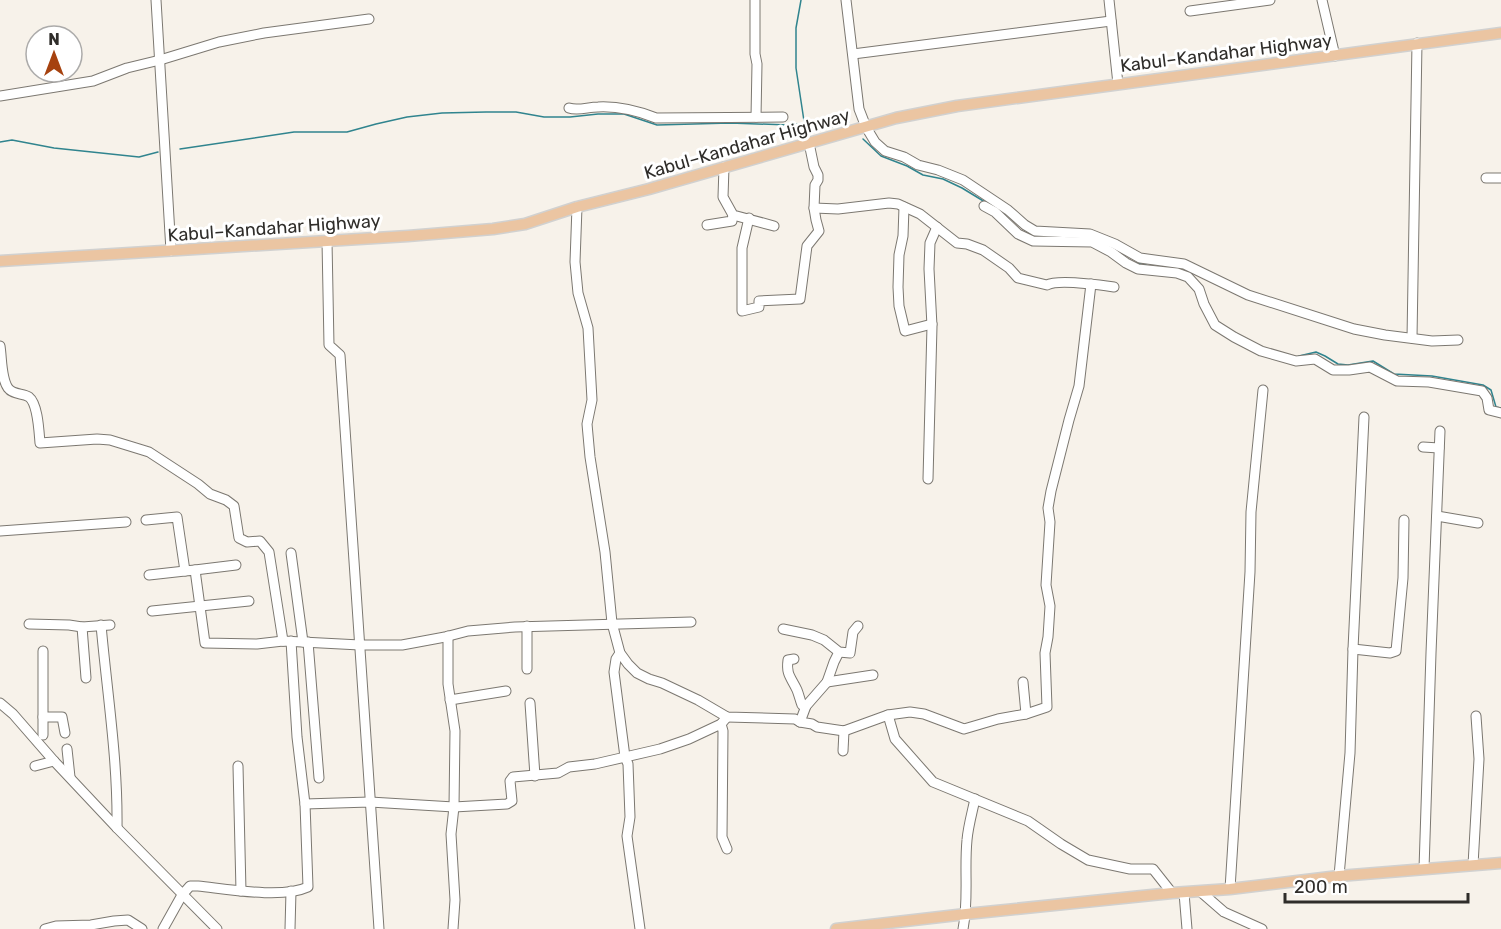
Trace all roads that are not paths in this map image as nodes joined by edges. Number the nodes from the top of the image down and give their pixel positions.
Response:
1 (156, 0) edge
2 (755, 0) edge
3 (846, 0) edge
4 (1109, 0) edge
5 (1270, 0) edge
6 (1322, 0) edge
7 (1190, 11) dead end
8 (369, 19) dead end
9 (1111, 21) junction
10 (1501, 33) edge
11 (1417, 43) junction
12 (853, 54) junction
13 (1335, 56) junction
14 (159, 60) junction
15 (1118, 84) junction
16 (0, 96) edge
17 (569, 108) dead end
18 (756, 117) junction
19 (783, 117) dead end
20 (866, 127) junction
21 (809, 143) junction
22 (724, 167) junction
23 (1486, 178) dead end
24 (1501, 178) edge
25 (984, 206) dead end
26 (578, 207) junction
27 (904, 207) junction
28 (814, 208) junction
29 (734, 215) junction
30 (749, 218) junction
31 (707, 225) dead end
32 (774, 226) dead end
33 (937, 227) junction
34 (1032, 229) junction
35 (1093, 238) junction
36 (1031, 240) junction
37 (327, 241) junction
38 (171, 251) junction
39 (0, 261) edge
40 (1091, 284) junction
41 (1114, 287) dead end
42 (932, 324) junction
43 (1412, 338) junction
44 (1458, 340) dead end
45 (0, 346) edge
46 (1263, 390) dead end
47 (1501, 413) edge
48 (1364, 417) dead end
49 (1440, 431) dead end
50 (1423, 447) dead end
51 (1439, 448) junction
52 (928, 479) dead end
53 (1437, 516) junction
54 (146, 520) dead end
55 (1404, 520) dead end
56 (126, 522) dead end
57 (1478, 523) dead end
58 (0, 531) edge
59 (291, 553) dead end
60 (236, 565) dead end
61 (190, 571) junction
62 (149, 575) dead end
63 (249, 601) dead end
64 (200, 607) junction
65 (152, 611) dead end
66 (691, 622) dead end
67 (612, 623) junction
68 (29, 624) dead end
69 (527, 626) junction
70 (858, 626) dead end
71 (82, 627) junction
72 (783, 629) dead end
73 (448, 636) junction
74 (287, 641) junction
75 (305, 642) junction
76 (360, 645) junction
77 (1353, 649) junction
78 (43, 651) dead end
79 (839, 652) junction
80 (620, 653) junction
81 (794, 659) dead end
82 (527, 669) dead end
83 (873, 675) dead end
84 (86, 678) dead end
85 (827, 682) junction
86 (1023, 682) dead end
87 (506, 691) dead end
88 (450, 700) junction
89 (0, 703) edge
90 (531, 704) dead end
91 (806, 706) junction
92 (1026, 714) junction
93 (888, 715) junction
94 (1476, 716) dead end
95 (43, 717) junction
96 (724, 720) junction
97 (800, 722) junction
98 (844, 731) junction
99 (65, 733) dead end
100 (43, 735) dead end
101 (67, 749) dead end
102 (843, 751) dead end
103 (626, 757) junction
104 (54, 761) junction
105 (35, 766) dead end
106 (238, 766) dead end
107 (535, 776) junction
108 (70, 777) junction
109 (319, 778) dead end
110 (975, 799) junction
111 (370, 802) junction
112 (305, 804) junction
113 (454, 807) junction
114 (117, 828) junction
115 (727, 849) dead end
116 (1501, 863) edge
117 (1473, 865) junction
118 (1424, 869) junction
119 (1339, 876) junction
120 (1230, 889) junction
121 (241, 891) junction
122 (291, 891) junction
123 (1201, 892) junction
124 (1172, 893) junction
125 (1184, 893) junction
126 (182, 895) junction
127 (966, 914) junction
128 (45, 929) edge
129 (142, 929) edge
130 (163, 929) edge
131 (217, 929) edge
132 (290, 929) edge
133 (379, 929) edge
134 (453, 929) edge
135 (640, 929) edge
136 (836, 929) edge
137 (963, 929) edge
138 (1187, 929) edge
139 (1262, 929) edge

1 - 14 street
2 - 18 street
3 - 12 street
4 - 9 street
5 - 7 street
6 - 13 street
8 - 14 street
9 - 12 street
9 - 15 street
10 - 11 main road, Kabul–Kandahar Highway
11 - 13 main road, Kabul–Kandahar Highway
11 - 43 street
12 - 20 street
13 - 15 main road, Kabul–Kandahar Highway
14 - 16 street
14 - 38 street
15 - 20 main road, Kabul–Kandahar Highway
17 - 18 street
18 - 19 street
20 - 21 main road, Kabul–Kandahar Highway
20 - 34 street
21 - 22 main road, Kabul–Kandahar Highway
21 - 28 street
22 - 26 main road, Kabul–Kandahar Highway
22 - 29 street
23 - 24 street
25 - 36 street
26 - 37 main road, Kabul–Kandahar Highway
26 - 67 street
27 - 28 street
27 - 33 street
27 - 42 street
28 - 30 street
29 - 30 street
29 - 31 street
30 - 32 street
33 - 40 street
33 - 42 street
34 - 35 street
34 - 36 street
35 - 36 street
35 - 43 street
35 - 47 street
37 - 38 main road, Kabul–Kandahar Highway
37 - 76 street
38 - 39 main road, Kabul–Kandahar Highway
40 - 41 street
40 - 92 street
42 - 52 street
43 - 44 street
45 - 74 street
46 - 120 street
48 - 77 street
49 - 51 street
50 - 51 street
51 - 53 street
53 - 57 street
53 - 118 street
54 - 61 street
55 - 77 street
56 - 58 street
59 - 75 street
60 - 61 street
61 - 62 street
61 - 64 street
63 - 64 street
64 - 65 street
64 - 74 street
66 - 67 street
67 - 69 street
67 - 80 street
68 - 71 street
69 - 73 street
69 - 82 street
70 - 79 street
71 - 84 street
71 - 114 street
72 - 79 street
73 - 76 street
73 - 88 street
74 - 75 street
74 - 112 street
75 - 76 street
75 - 109 street
76 - 111 street
77 - 119 street
78 - 95 street
79 - 85 street
80 - 96 street
80 - 103 street
81 - 91 street
83 - 85 street
85 - 91 street
86 - 92 street
87 - 88 street
88 - 113 street
89 - 104 street
90 - 107 street
91 - 97 street
92 - 93 street
93 - 98 street
93 - 110 street
94 - 117 street
95 - 99 street
95 - 100 street
96 - 97 street
96 - 103 street
96 - 115 street
97 - 98 street
98 - 102 street
101 - 108 street
103 - 107 street
103 - 135 street
104 - 105 street
104 - 108 street
106 - 121 street
107 - 113 street
108 - 114 street
110 - 124 street
110 - 127 street
111 - 112 street
111 - 113 street
111 - 133 street
112 - 122 street
113 - 134 street
114 - 126 street
116 - 117 main road
117 - 118 main road
118 - 119 main road
119 - 120 main road
120 - 123 main road
121 - 122 street
121 - 126 street
122 - 132 street
123 - 125 main road
123 - 139 street
124 - 125 main road
124 - 127 main road
125 - 138 street
126 - 130 street
126 - 131 street
127 - 136 main road
127 - 137 street
128 - 129 street

